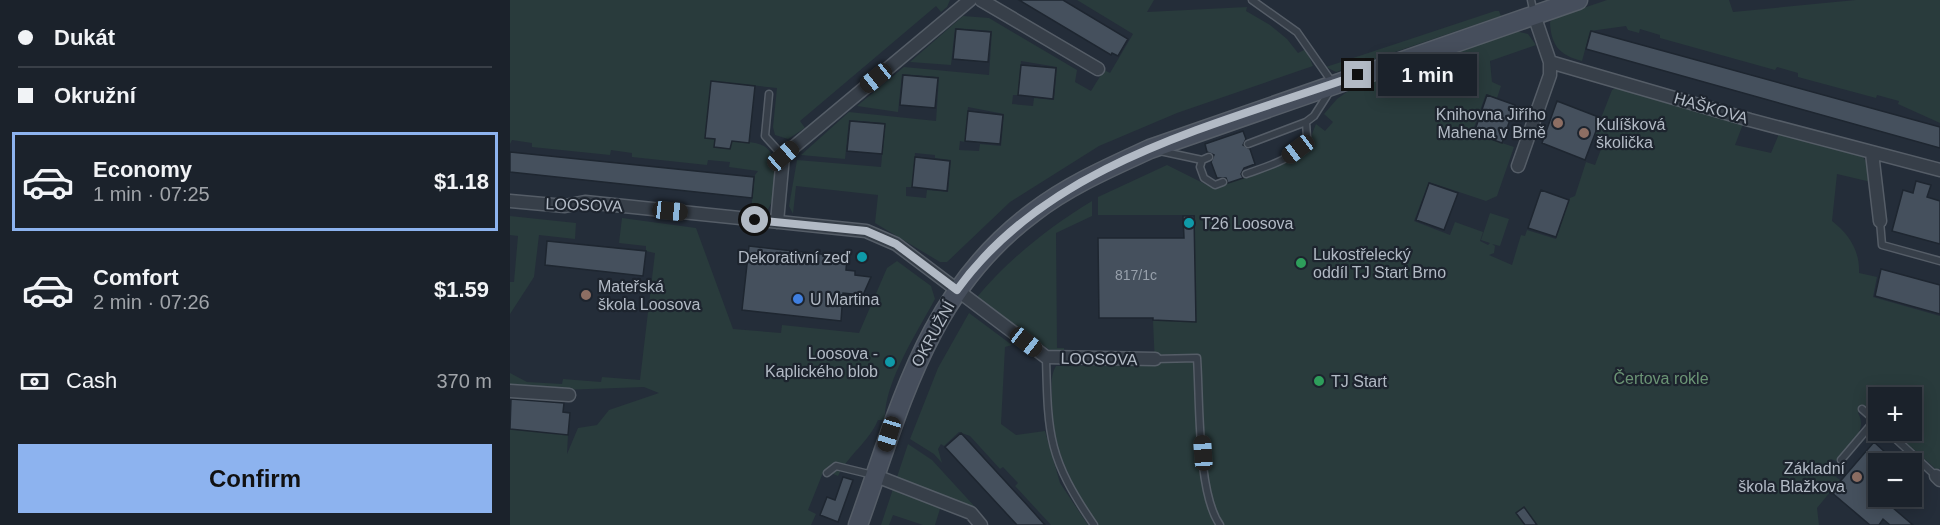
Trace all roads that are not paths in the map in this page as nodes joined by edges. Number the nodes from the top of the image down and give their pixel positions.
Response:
1 (970, 0) edge
2 (981, 0) edge
3 (1252, 0) edge
4 (1578, 0) edge
5 (1533, 8) edge
6 (1550, 62) junction
7 (1098, 69) dead end
8 (1333, 84) junction
9 (769, 94) dead end
10 (1306, 122) junction
11 (1248, 144) dead end
12 (1150, 149) junction
13 (1872, 153) junction
14 (783, 156) junction
15 (1518, 166) dead end
16 (1940, 170) edge
17 (1246, 174) dead end
18 (1223, 182) dead end
19 (510, 201) edge
20 (1880, 221) joint
21 (777, 222) junction
22 (1940, 261) edge
23 (957, 290) junction
24 (1046, 357) junction
25 (1155, 359) joint
26 (510, 391) edge
27 (569, 395) dead end
28 (1862, 408) dead end
29 (1868, 414) edge
30 (1868, 431) edge
31 (1898, 441) edge
32 (1841, 460) dead end
33 (827, 473) dead end
34 (876, 476) junction
35 (1938, 478) edge
36 (858, 525) edge
37 (981, 525) edge
38 (1094, 525) edge
39 (1220, 525) edge

1 - 14 street
2 - 7 street
3 - 8 lane
4 - 5 street, OKRUŽNÍ
5 - 6 street
5 - 8 street, OKRUŽNÍ
6 - 13 street, HAŠKOVA
6 - 15 street
8 - 10 lane
8 - 12 street, OKRUŽNÍ
9 - 14 lane
10 - 11 lane
10 - 17 lane
12 - 18 lane
12 - 23 street, OKRUŽNÍ
13 - 16 street, HAŠKOVA
13 - 20 street
14 - 21 street
19 - 21 street, LOOSOVA
20 - 22 lane
21 - 23 street, LOOSOVA
23 - 24 street, LOOSOVA
23 - 34 street, OKRUŽNÍ
24 - 25 street, LOOSOVA
24 - 38 lane
25 - 39 lane
26 - 27 street
28 - 29 lane
30 - 32 lane
31 - 35 lane
33 - 34 lane
34 - 36 street, OKRUŽNÍ
34 - 37 street

